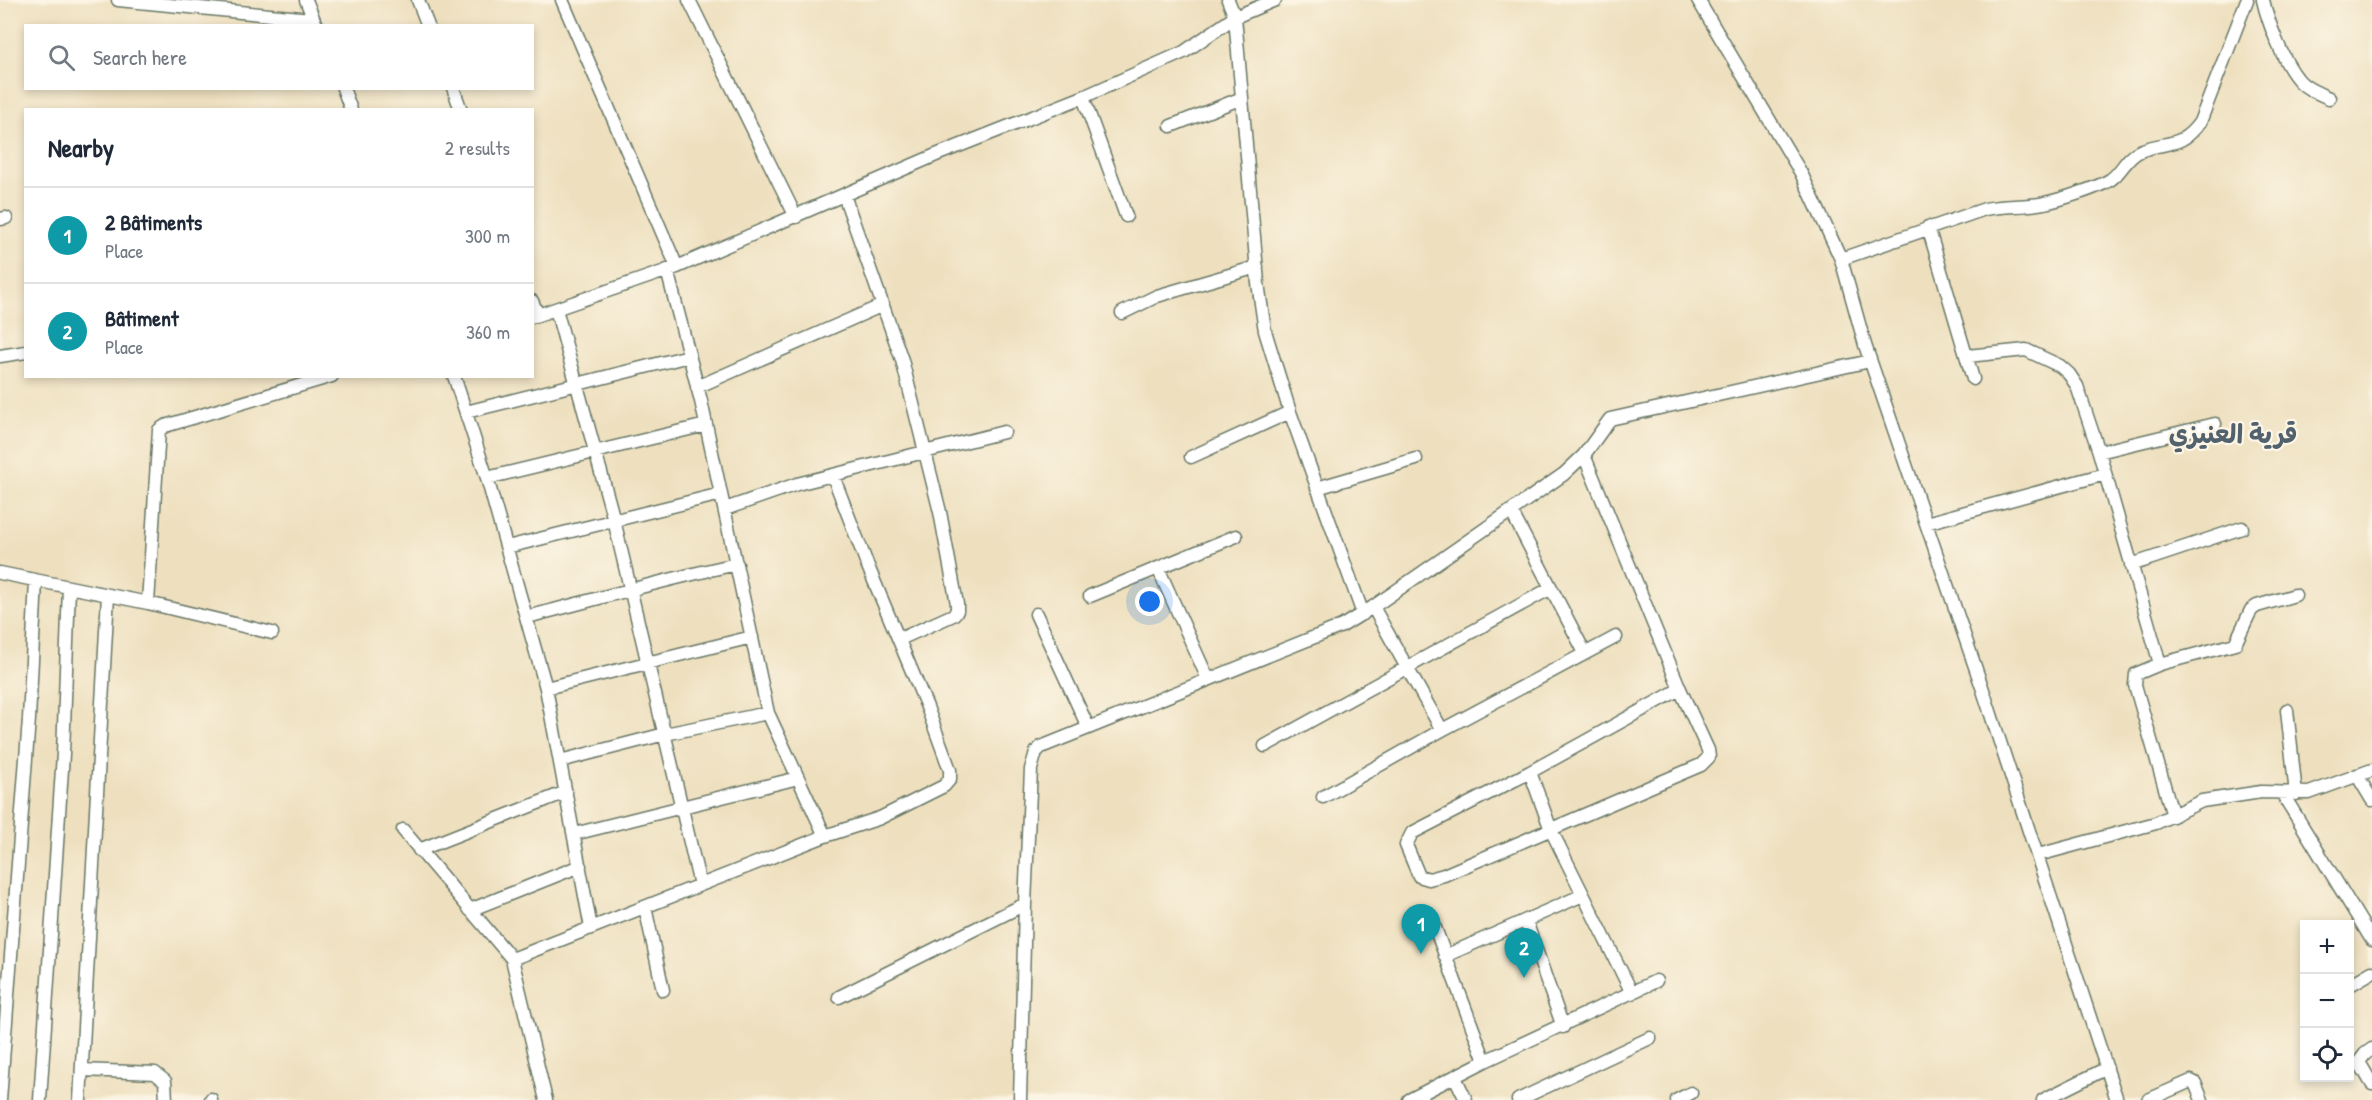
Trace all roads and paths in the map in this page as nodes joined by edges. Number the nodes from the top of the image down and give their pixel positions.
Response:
1 (118, 0) edge
2 (306, 0) edge
3 (418, 0) edge
4 (562, 0) edge
5 (689, 0) edge
6 (1228, 0) edge
7 (1275, 0) edge
8 (1698, 0) edge
9 (2247, 0) edge
10 (2263, 0) edge
11 (1235, 17) junction
12 (316, 23) edge
13 (427, 24) edge
14 (343, 90) edge
15 (454, 90) edge
16 (1083, 96) junction
17 (1242, 98) junction
18 (2329, 98) dead end
19 (350, 108) edge
20 (460, 108) edge
21 (1171, 126) dead end
22 (844, 195) junction
23 (1126, 216) dead end
24 (796, 217) junction
25 (1928, 227) junction
26 (1841, 259) junction
27 (1257, 267) junction
28 (672, 268) junction
29 (883, 305) junction
30 (556, 309) junction
31 (1122, 313) dead end
32 (535, 316) edge
33 (24, 352) edge
34 (0, 356) edge
35 (689, 356) junction
36 (1967, 356) junction
37 (1870, 361) junction
38 (325, 378) edge
39 (455, 378) edge
40 (1972, 379) dead end
41 (577, 383) junction
42 (697, 387) junction
43 (466, 412) junction
44 (1290, 412) junction
45 (2214, 424) dead end
46 (706, 425) junction
47 (1004, 432) dead end
48 (595, 450) junction
49 (2099, 452) junction
50 (924, 453) junction
51 (1584, 455) junction
52 (1191, 457) dead end
53 (1416, 459) dead end
54 (2105, 474) junction
55 (834, 476) junction
56 (487, 478) junction
57 (1317, 488) junction
58 (721, 494) junction
59 (725, 509) junction
60 (1511, 511) junction
61 (614, 520) junction
62 (1926, 523) junction
63 (2242, 528) dead end
64 (1236, 536) dead end
65 (507, 547) junction
66 (737, 564) junction
67 (2131, 565) junction
68 (1158, 568) junction
69 (0, 573) edge
70 (36, 580) junction
71 (69, 587) junction
72 (1551, 588) junction
73 (631, 591) junction
74 (108, 595) junction
75 (2295, 595) dead end
76 (1090, 596) dead end
77 (148, 603) junction
78 (1368, 610) junction
79 (1036, 614) dead end
80 (527, 617) junction
81 (272, 633) dead end
82 (752, 637) junction
83 (1616, 638) dead end
84 (900, 639) junction
85 (1584, 654) junction
86 (648, 663) junction
87 (2160, 664) junction
88 (1408, 668) junction
89 (1208, 679) junction
90 (546, 688) junction
91 (1680, 689) junction
92 (2287, 710) dead end
93 (768, 712) junction
94 (1088, 727) junction
95 (1442, 730) junction
96 (665, 734) junction
97 (1265, 746) dead end
98 (560, 761) junction
99 (2372, 770) edge
100 (1530, 772) junction
101 (2357, 776) junction
102 (798, 778) junction
103 (566, 792) junction
104 (2282, 793) junction
105 (2296, 794) junction
106 (1323, 797) dead end
107 (2372, 800) edge
108 (682, 808) junction
109 (2173, 816) junction
110 (403, 830) dead end
111 (1551, 830) junction
112 (574, 834) junction
113 (825, 836) junction
114 (420, 850) junction
115 (2038, 855) junction
116 (580, 866) junction
117 (700, 885) junction
118 (1583, 895) junction
119 (1025, 904) junction
120 (645, 907) junction
121 (470, 910) junction
122 (1526, 921) junction
123 (591, 928) junction
124 (1435, 928) dead end
125 (2372, 940) edge
126 (1445, 956) junction
127 (512, 959) junction
128 (2372, 972) edge
129 (1656, 981) dead end
130 (2354, 982) edge
131 (663, 990) dead end
132 (1632, 993) junction
133 (839, 997) dead end
134 (1563, 1027) junction
135 (1650, 1038) dead end
136 (2372, 1049) edge
137 (1485, 1062) junction
138 (2107, 1068) junction
139 (82, 1070) junction
140 (1455, 1077) junction
141 (2372, 1084) edge
142 (1691, 1093) dead end
143 (0, 1100) edge
144 (40, 1100) edge
145 (80, 1100) edge
146 (166, 1100) edge
147 (546, 1100) edge
148 (1020, 1100) edge
149 (1409, 1100) edge
150 (1466, 1100) edge
151 (1518, 1100) edge
152 (1677, 1100) edge
153 (2043, 1100) edge
154 (2117, 1100) edge
155 (2148, 1100) edge
156 (2202, 1100) edge

1 - 12 street
2 - 12 street
3 - 13 street
4 - 28 street
5 - 24 street
6 - 11 street
7 - 11 street
8 - 26 street
9 - 25 street
10 - 18 street
11 - 16 street
11 - 17 street
14 - 19 street
15 - 20 street
16 - 22 street
16 - 23 street
17 - 21 street
17 - 27 street
22 - 24 street
22 - 29 street
24 - 28 street
25 - 26 street
25 - 36 street
26 - 37 street
27 - 31 street
27 - 44 street
28 - 30 street
28 - 35 street
29 - 42 street
29 - 50 street
30 - 32 street
30 - 41 street
33 - 34 street
35 - 41 street
35 - 42 street
36 - 40 street
36 - 49 street
37 - 51 street
37 - 62 street
38 - 77 street
39 - 43 street
41 - 43 street
41 - 48 street
42 - 46 street
43 - 56 street
44 - 52 street
44 - 57 street
45 - 49 street
46 - 48 street
46 - 58 street
47 - 50 street
48 - 56 street
48 - 61 street
49 - 54 street
50 - 55 street
50 - 84 street
51 - 60 street
51 - 91 street
53 - 57 street
54 - 62 street
54 - 67 street
55 - 59 street
55 - 84 street
56 - 65 street
57 - 78 street
58 - 59 street
58 - 61 street
59 - 66 street
60 - 72 street
60 - 78 street
61 - 65 street
61 - 73 street
62 - 115 street
63 - 67 street
64 - 68 street
65 - 80 street
66 - 73 street
66 - 82 street
67 - 87 street
68 - 76 street
68 - 89 street
69 - 70 street
70 - 71 street
70 - 143 street
71 - 74 street
71 - 144 street
72 - 85 street
72 - 88 street
73 - 80 street
73 - 86 street
74 - 77 street
74 - 139 street
75 - 87 street
77 - 81 street
78 - 88 street
78 - 89 street
79 - 94 street
80 - 90 street
82 - 86 street
82 - 93 street
83 - 85 street
84 - 113 street
85 - 95 street
86 - 90 street
86 - 96 street
87 - 109 street
88 - 95 street
88 - 97 street
89 - 94 street
90 - 98 street
91 - 100 street
91 - 111 street
92 - 105 street
93 - 96 street
93 - 102 street
94 - 119 street
95 - 106 street
96 - 98 street
96 - 108 street
98 - 103 street
99 - 101 street
100 - 111 street
100 - 111 street
101 - 105 street
101 - 107 street
102 - 108 street
102 - 113 street
103 - 112 street
103 - 114 street
104 - 105 street
104 - 109 street
104 - 125 street
108 - 112 street
108 - 117 street
109 - 115 street
110 - 114 street
111 - 118 street
112 - 116 street
113 - 117 street
114 - 121 street
115 - 138 street
116 - 121 street
116 - 123 street
117 - 120 street
118 - 122 street
118 - 132 street
119 - 133 street
119 - 148 street
120 - 123 street
120 - 131 street
121 - 127 street
122 - 126 street
122 - 134 street
123 - 127 street
124 - 126 street
126 - 137 street
127 - 147 street
128 - 130 street
129 - 132 street
132 - 134 street
134 - 137 street
135 - 151 street
136 - 141 street
137 - 140 street
138 - 153 street
138 - 154 street
139 - 145 street
139 - 146 street
140 - 149 street
140 - 150 street
142 - 152 street
155 - 156 street

